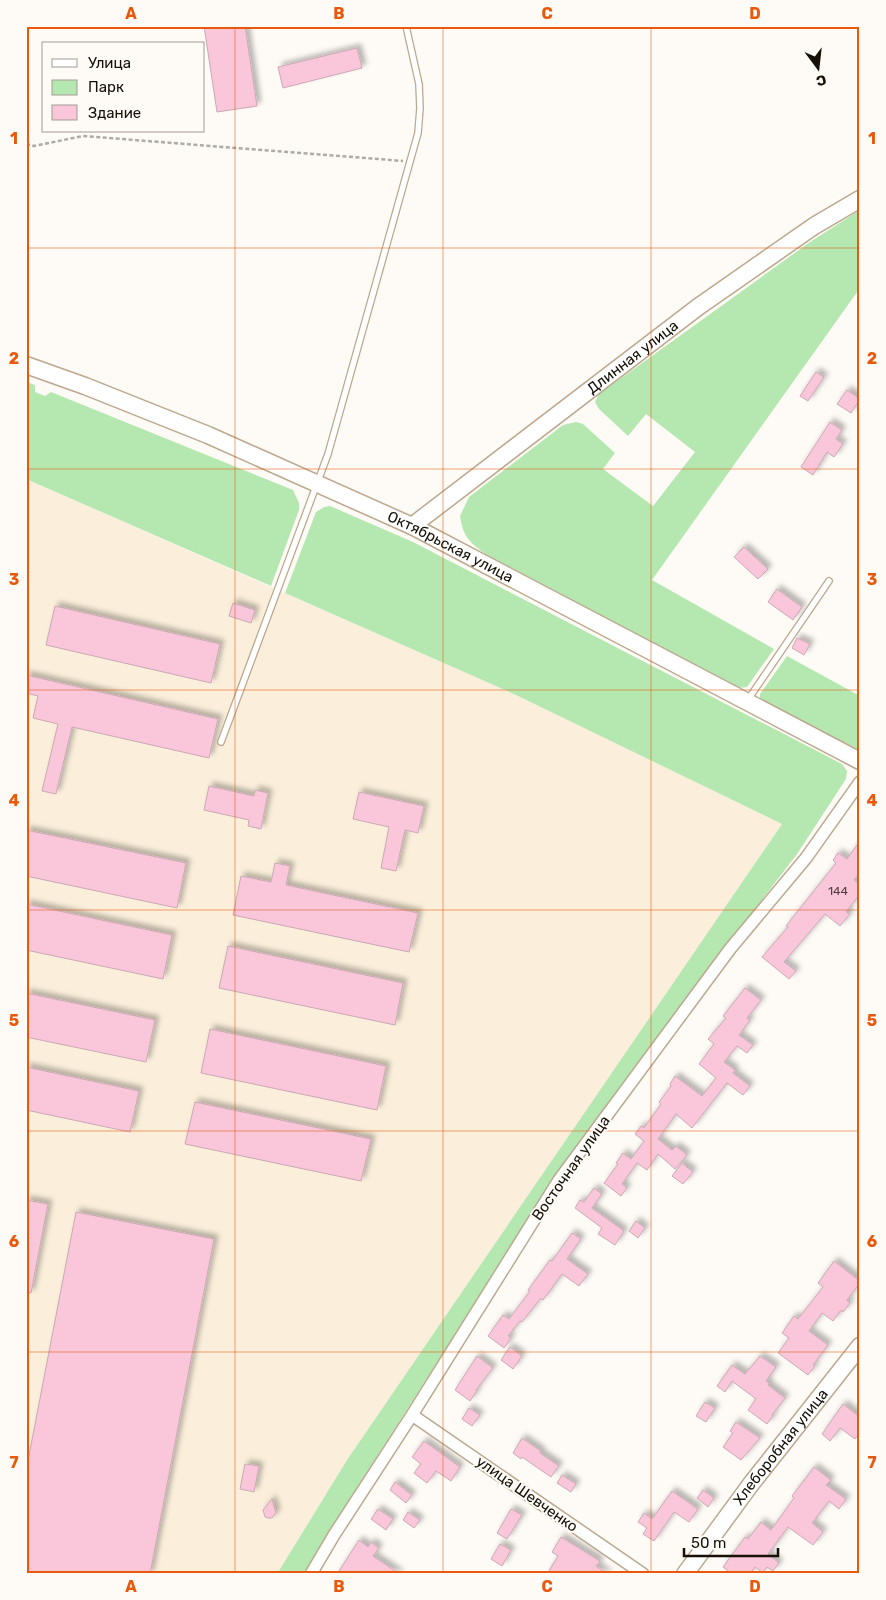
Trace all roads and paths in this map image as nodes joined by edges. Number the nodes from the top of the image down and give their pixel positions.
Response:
1 (406, 26) edge
2 (26, 144) edge
3 (410, 162) junction
4 (860, 198) edge
5 (26, 365) edge
6 (317, 483) junction
7 (412, 526) junction
8 (829, 581) dead end
9 (747, 701) junction
10 (222, 742) dead end
11 (860, 761) edge
12 (860, 782) edge
13 (860, 1346) edge
14 (412, 1415) junction
15 (311, 1574) edge
16 (643, 1574) edge
17 (685, 1574) edge

1 - 3 lane
2 - 3 path
3 - 6 lane
4 - 7 street, Длинная улица
5 - 6 street, Октябрьская улица
6 - 7 street, Октябрьская улица
6 - 10 lane
7 - 9 street, Октябрьская улица
8 - 9 lane
9 - 11 street, Октябрьская улица
12 - 14 street, Восточная улица
13 - 17 street, Хлеборобная улица
14 - 15 street, Восточная улица
14 - 16 street, улица Шевченко

